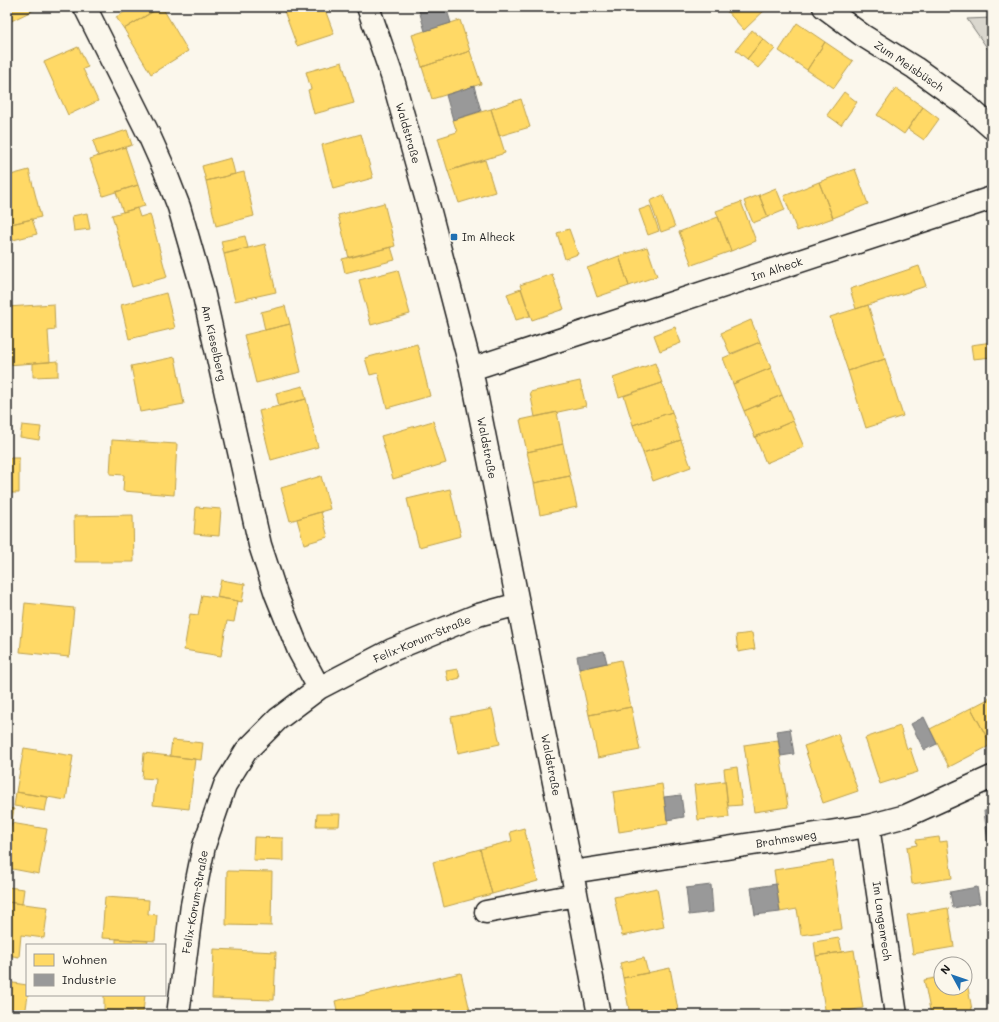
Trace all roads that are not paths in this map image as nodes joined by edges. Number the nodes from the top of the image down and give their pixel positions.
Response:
1 (85, 7) edge
2 (368, 7) edge
3 (830, 8) edge
4 (992, 128) edge
5 (992, 198) edge
6 (471, 369) junction
7 (518, 604) junction
8 (319, 688) junction
9 (992, 777) edge
10 (868, 826) junction
11 (572, 872) junction
12 (576, 895) junction
13 (486, 912) dead end
14 (178, 1015) edge
15 (599, 1015) edge
16 (896, 1015) edge

1 - 8 street, Am Kieselberg
2 - 6 street, Waldstraße
3 - 4 street, Zum Meisbüsch
5 - 6 street, Im Alheck
6 - 7 street, Waldstraße
7 - 8 street, Felix-Korum-Straße
7 - 11 street, Waldstraße
8 - 14 street, Felix-Korum-Straße
9 - 10 street, Brahmsweg
10 - 11 street, Brahmsweg
10 - 16 street, Im Langenrech
11 - 12 street, Waldstraße
12 - 13 street
12 - 15 street, Waldstraße

